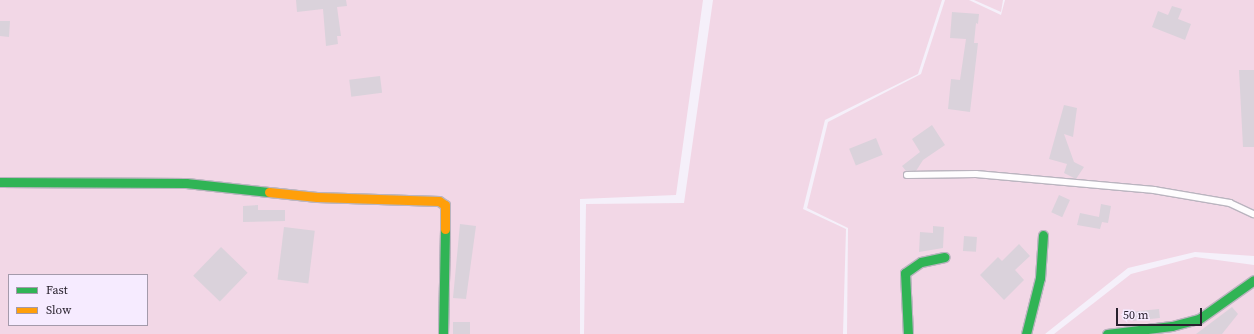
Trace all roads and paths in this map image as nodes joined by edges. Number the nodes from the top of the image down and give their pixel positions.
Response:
1 (908, 175) dead end
2 (0, 182) edge
3 (1254, 214) edge
4 (1043, 234) dead end
5 (944, 257) dead end
6 (1254, 280) edge
7 (443, 334) edge
8 (908, 334) edge
9 (1026, 334) edge
10 (1107, 334) edge

1 - 3 lane
2 - 7 street
4 - 9 street
5 - 8 street
6 - 10 street

